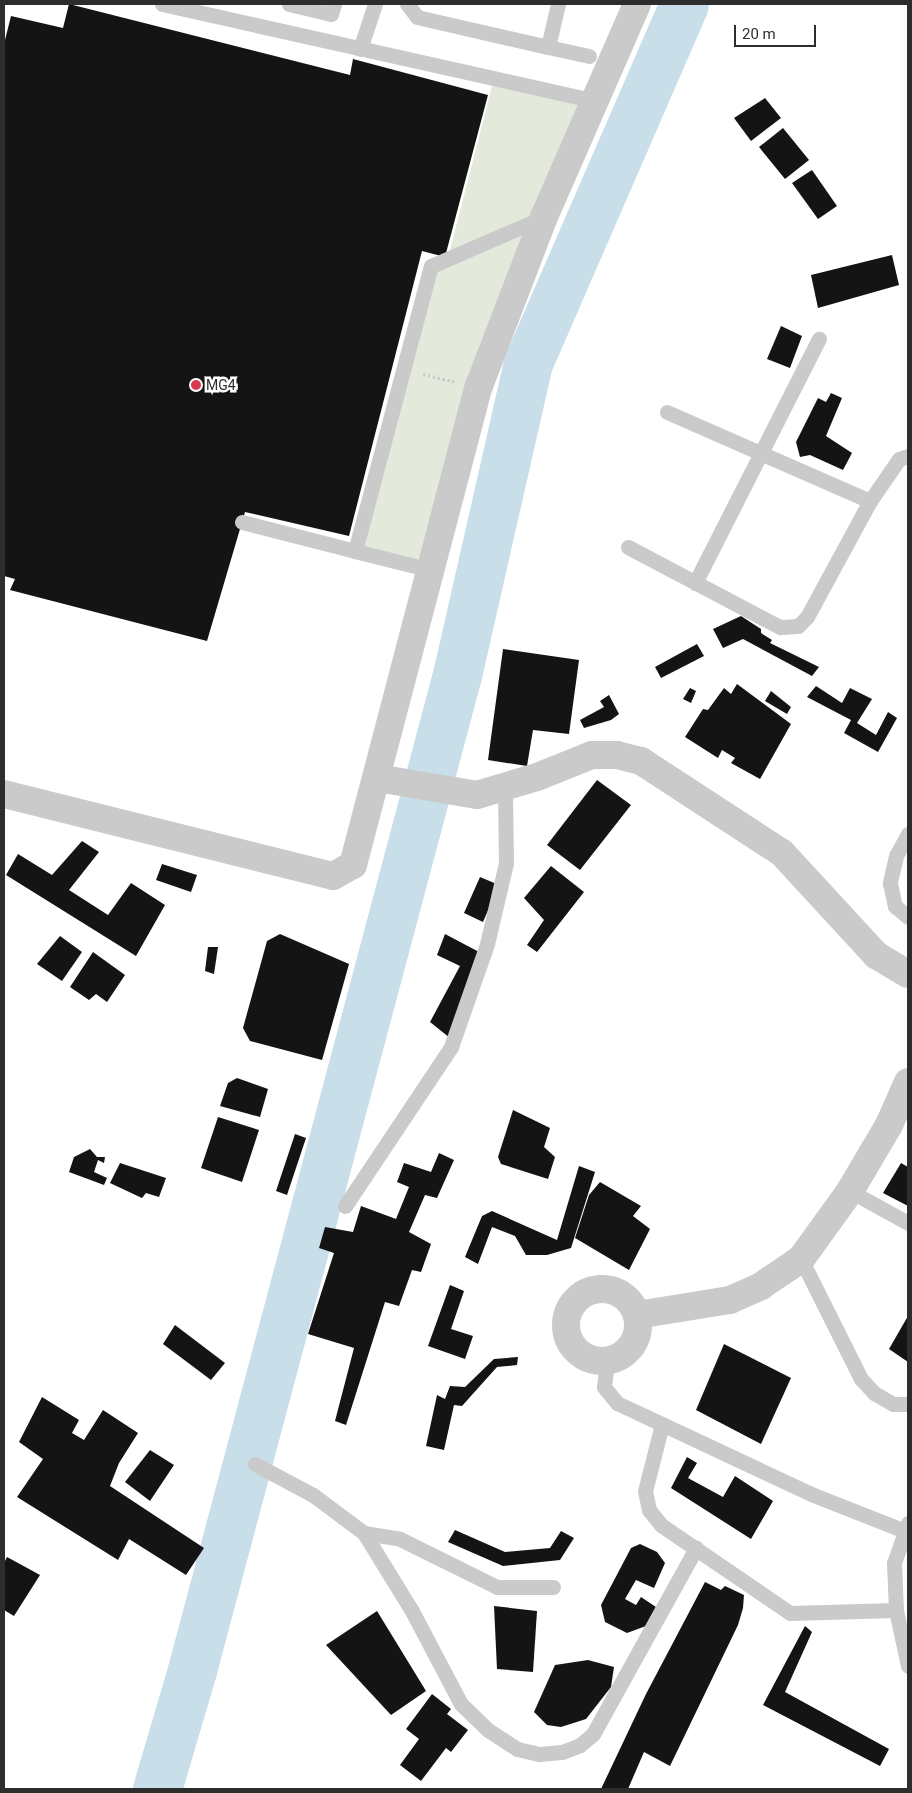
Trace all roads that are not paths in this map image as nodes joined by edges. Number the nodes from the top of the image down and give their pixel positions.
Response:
1 (162, 4) edge
2 (289, 4) edge
3 (375, 4) edge
4 (407, 4) edge
5 (558, 4) edge
6 (637, 4) edge
7 (332, 9) edge
8 (362, 43) junction
9 (548, 47) junction
10 (589, 56) dead end
11 (596, 101) junction
12 (544, 217) junction
13 (819, 339) dead end
14 (667, 412) dead end
15 (761, 452) junction
16 (908, 456) edge
17 (870, 501) junction
18 (242, 522) dead end
19 (628, 548) dead end
20 (356, 551) junction
21 (431, 570) junction
22 (695, 583) junction
23 (387, 780) junction
24 (505, 788) junction
25 (4, 794) edge
26 (908, 834) edge
27 (908, 917) edge
28 (908, 974) edge
29 (908, 1082) edge
30 (850, 1191) junction
31 (345, 1206) dead end
32 (908, 1223) edge
33 (800, 1258) junction
34 (637, 1314) junction
35 (607, 1362) junction
36 (908, 1404) edge
37 (662, 1424) junction
38 (256, 1464) dead end
39 (907, 1527) edge
40 (364, 1533) junction
41 (696, 1548) junction
42 (553, 1587) dead end
43 (896, 1610) junction
44 (908, 1666) edge

1 - 8 lane
2 - 7 lane
3 - 8 lane
4 - 9 lane
5 - 9 lane
6 - 11 street
8 - 11 lane
9 - 10 lane
11 - 12 street
12 - 20 lane
12 - 21 street
13 - 15 lane
14 - 15 lane
15 - 17 lane
15 - 22 lane
16 - 17 lane
17 - 22 lane
18 - 20 lane
19 - 22 lane
20 - 21 lane
21 - 23 street
23 - 24 street
23 - 25 street
24 - 28 street
24 - 31 lane
26 - 27 lane
29 - 30 street
30 - 32 lane
30 - 33 street
33 - 34 street
33 - 36 lane
34 - 35 street
34 - 35 street
35 - 37 lane
37 - 39 lane
37 - 41 lane
38 - 40 lane
39 - 43 lane
40 - 41 lane
40 - 42 lane
41 - 43 lane
43 - 44 lane

